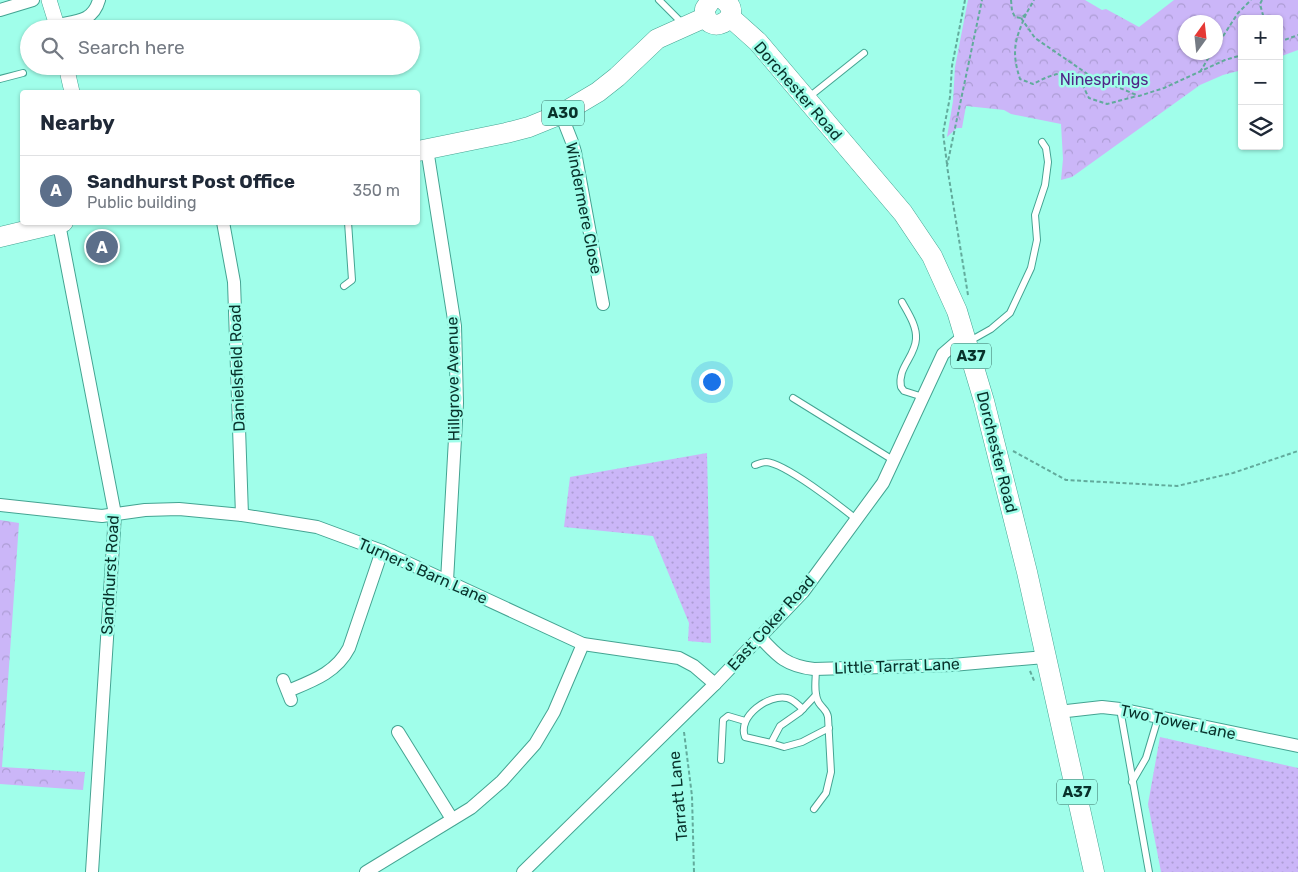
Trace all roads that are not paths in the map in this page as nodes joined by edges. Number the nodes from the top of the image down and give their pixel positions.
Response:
1 (34, 0) edge
2 (50, 0) edge
3 (99, 0) edge
4 (659, 0) edge
5 (709, 8) edge
6 (727, 9) edge
7 (0, 10) edge
8 (55, 20) edge
9 (82, 20) edge
10 (685, 26) junction
11 (864, 53) dead end
12 (20, 74) edge
13 (68, 75) edge
14 (0, 79) edge
15 (72, 90) edge
16 (806, 99) junction
17 (561, 114) junction
18 (1042, 142) dead end
19 (422, 150) edge
20 (52, 225) edge
21 (61, 225) edge
22 (224, 225) edge
23 (348, 225) edge
24 (0, 237) edge
25 (344, 286) dead end
26 (902, 302) dead end
27 (603, 304) dead end
28 (966, 339) junction
29 (923, 397) junction
30 (793, 398) dead end
31 (893, 460) junction
32 (755, 465) dead end
33 (0, 505) edge
34 (115, 514) junction
35 (242, 515) junction
36 (856, 519) junction
37 (382, 551) junction
38 (447, 581) junction
39 (760, 637) junction
40 (583, 644) junction
41 (1045, 657) junction
42 (816, 669) junction
43 (715, 684) junction
44 (287, 690) dead end
45 (816, 695) junction
46 (803, 709) junction
47 (1120, 709) junction
48 (1058, 712) junction
49 (1158, 718) junction
50 (745, 721) junction
51 (829, 728) junction
52 (398, 732) dead end
53 (771, 743) junction
54 (1298, 746) edge
55 (720, 760) dead end
56 (1132, 782) junction
57 (814, 809) dead end
58 (452, 820) junction
59 (92, 872) edge
60 (366, 872) edge
61 (523, 872) edge
62 (1094, 872) edge
63 (1149, 872) edge

1 - 7 street
2 - 8 street
3 - 9 street
4 - 10 lane
5 - 6 highway
5 - 10 highway, A30
6 - 16 highway, Dorchester Road / A37
10 - 17 highway, A30
11 - 16 lane
12 - 14 lane
13 - 15 street
16 - 28 highway, Dorchester Road / A37
17 - 19 highway, A30
17 - 27 street, Windermere Close
18 - 28 lane
19 - 38 street, Hillgrove Avenue
20 - 24 highway
21 - 34 street, Sandhurst Road
22 - 35 street, Danielsfield Road
23 - 25 lane
26 - 29 lane
28 - 29 street, East Coker Road
28 - 41 highway, Dorchester Road / A37
29 - 31 street, East Coker Road
30 - 31 lane
31 - 36 street, East Coker Road
32 - 36 lane
33 - 34 street, Turner's Barn Lane
34 - 35 street, Turner's Barn Lane
34 - 59 street, Sandhurst Road
35 - 37 street, Turner's Barn Lane
36 - 39 street, East Coker Road
37 - 38 street, Turner's Barn Lane
37 - 44 street
38 - 40 street, Turner's Barn Lane
39 - 42 street, Little Tarrat Lane
39 - 43 street, East Coker Road
40 - 43 street, Turner's Barn Lane
40 - 58 street
41 - 42 street, Little Tarrat Lane
41 - 48 highway, Dorchester Road / A37
42 - 45 lane
43 - 61 street, East Coker Road
45 - 46 lane
45 - 51 lane
46 - 50 lane
46 - 53 lane
47 - 48 street, Two Tower Lane
47 - 49 street, Two Tower Lane
47 - 56 lane
48 - 62 highway, Dorchester Road / A37
49 - 54 street, Two Tower Lane
49 - 56 lane
50 - 53 lane
50 - 55 lane
51 - 53 lane
51 - 57 lane
52 - 58 street
56 - 63 lane
58 - 60 street

